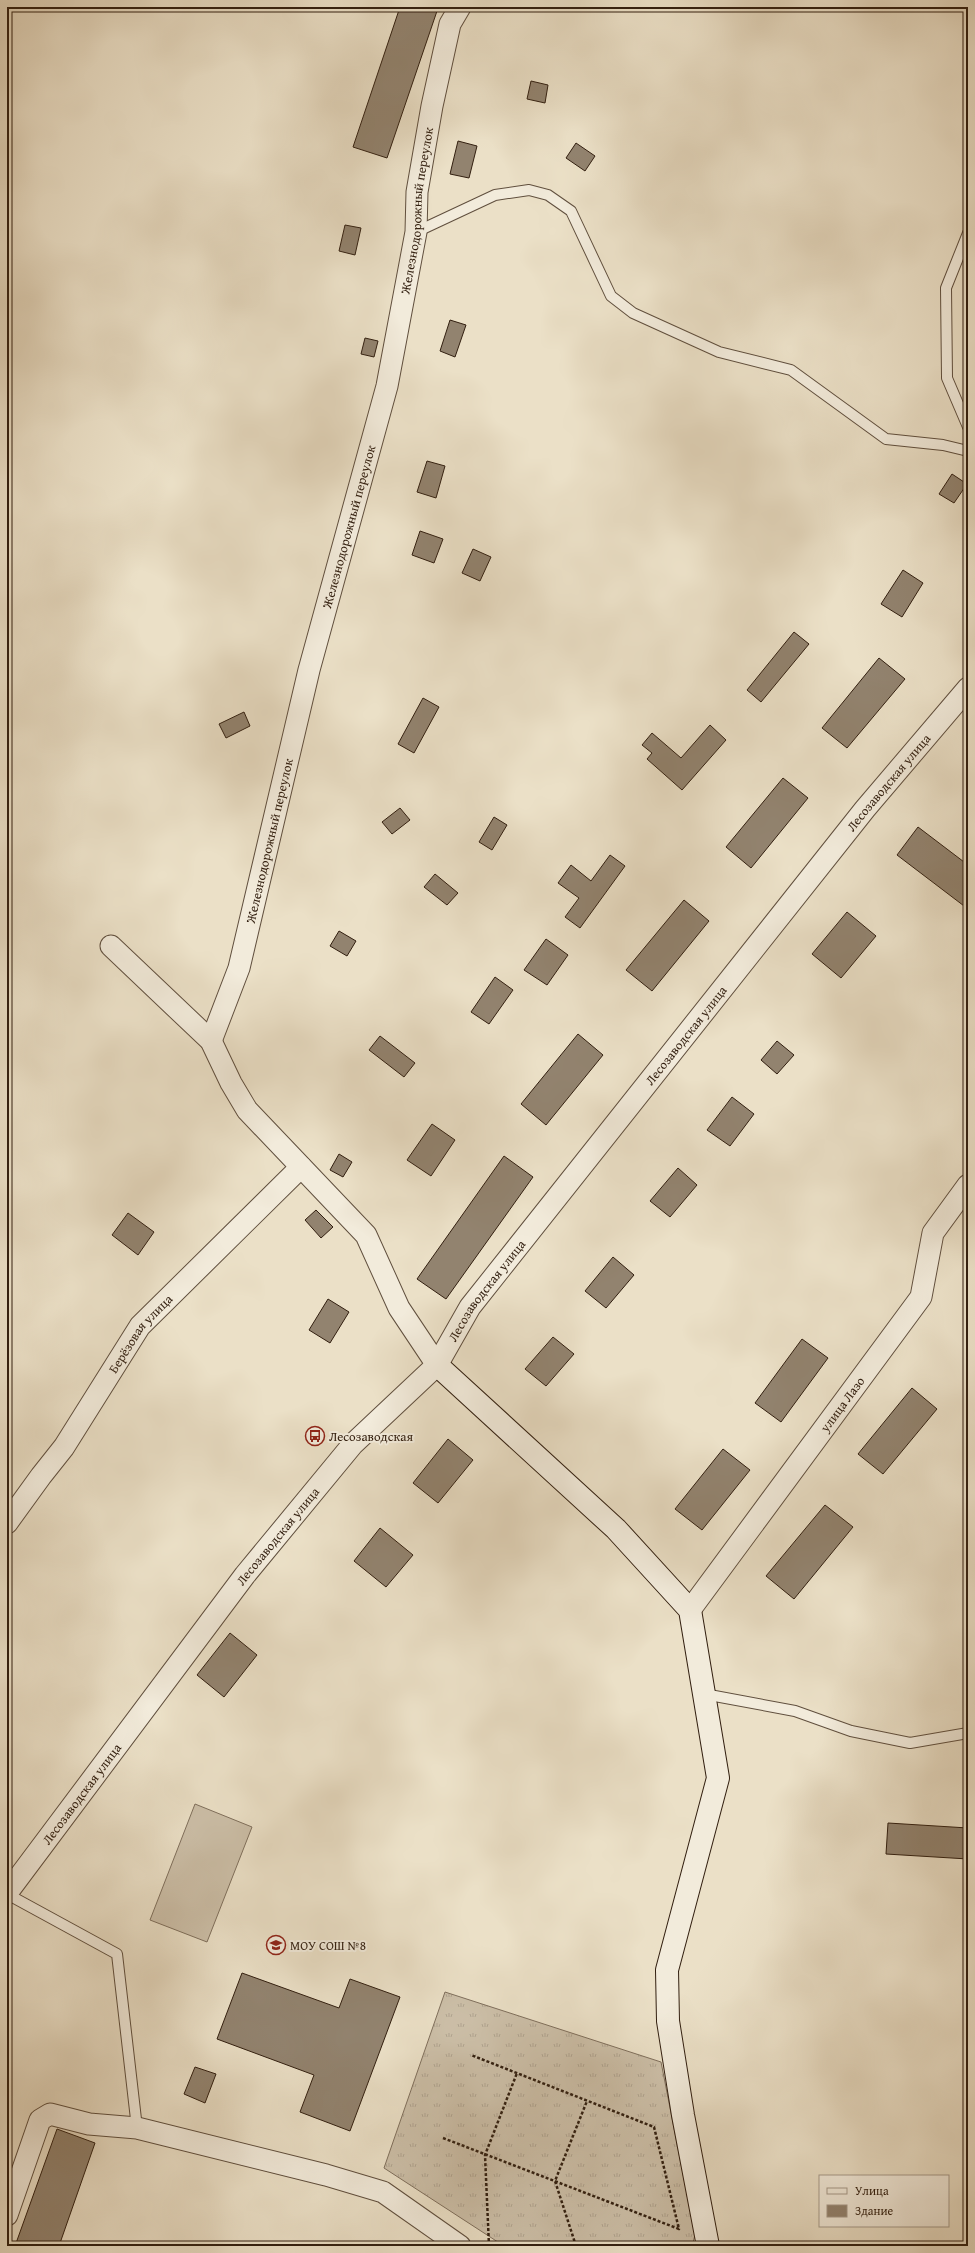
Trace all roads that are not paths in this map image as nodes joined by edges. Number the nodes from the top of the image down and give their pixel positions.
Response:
1 (460, 7) edge
2 (416, 232) junction
3 (968, 233) edge
4 (968, 427) edge
5 (968, 451) edge
6 (968, 688) edge
7 (111, 946) dead end
8 (211, 1041) junction
9 (301, 1167) junction
10 (968, 1186) edge
11 (437, 1365) junction
12 (7, 1523) edge
13 (690, 1610) junction
14 (704, 1694) junction
15 (968, 1733) edge
16 (7, 1893) edge
17 (137, 2128) junction
18 (7, 2215) edge
19 (460, 2246) edge
20 (708, 2246) edge

1 - 2 street, Железнодорожный переулок
2 - 5 lane
2 - 8 street, Железнодорожный переулок
3 - 4 lane
6 - 11 street, Лесозаводская улица
7 - 8 street
8 - 9 street
9 - 11 street
9 - 12 street, Берёзовая улица
10 - 13 street, улица Лазо
11 - 13 street
11 - 16 street, Лесозаводская улица
13 - 14 street
14 - 15 lane
14 - 20 street
16 - 17 lane
17 - 18 street
17 - 19 street

